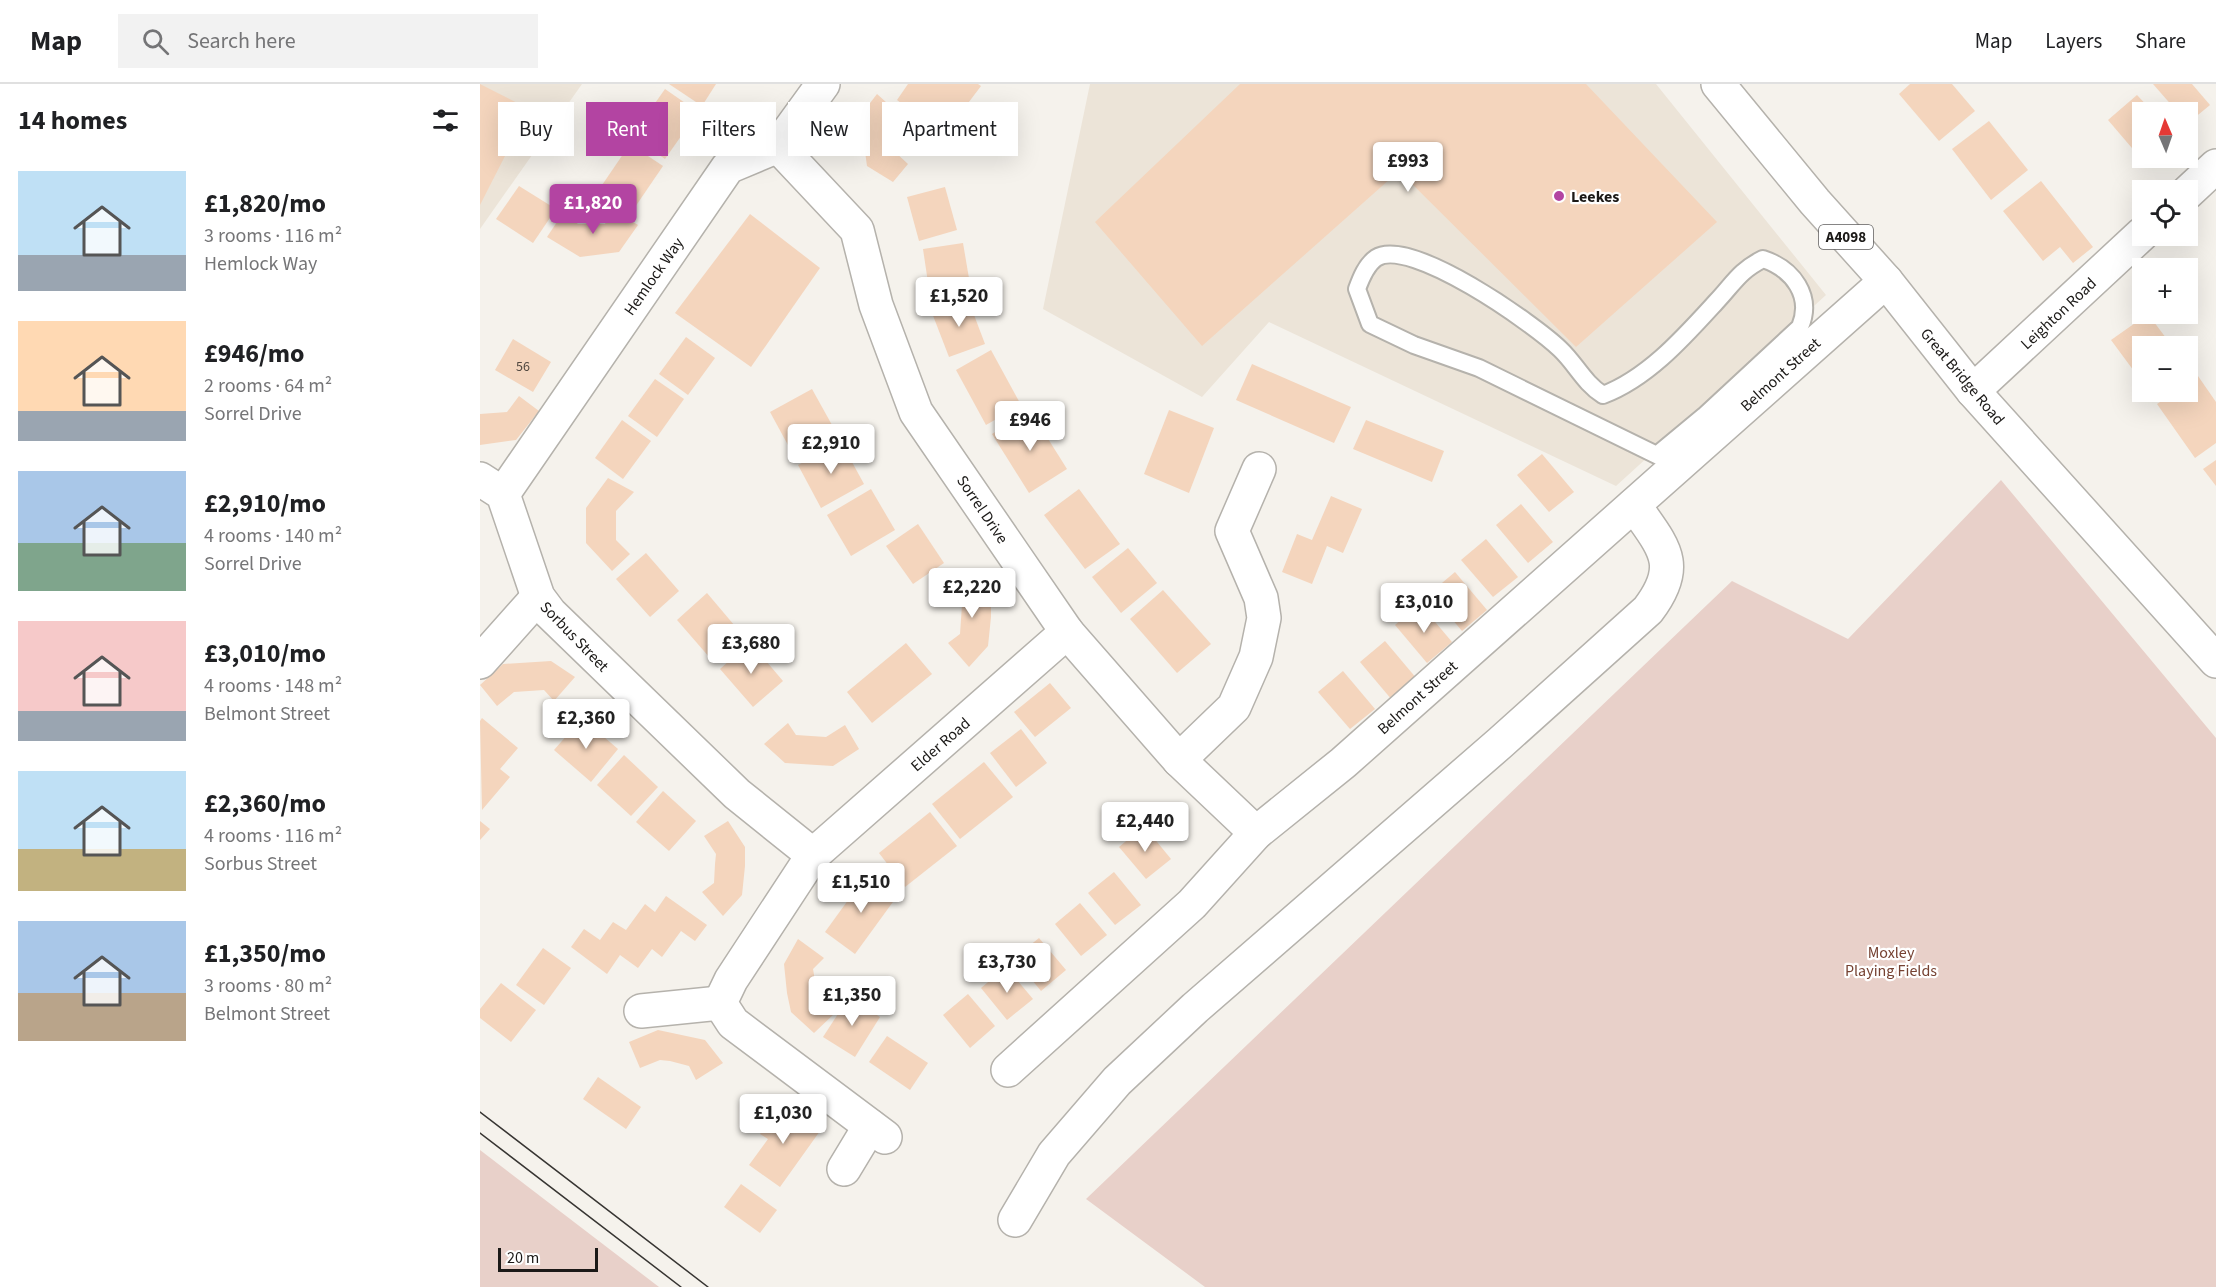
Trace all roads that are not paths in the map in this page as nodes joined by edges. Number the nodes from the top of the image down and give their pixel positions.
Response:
1 (823, 84) edge
2 (1718, 84) edge
3 (778, 146) junction
4 (2216, 166) edge
5 (2198, 183) edge
6 (2132, 243) edge
7 (1886, 281) junction
8 (1973, 391) junction
9 (1668, 461) junction
10 (1258, 469) dead end
11 (492, 486) edge
12 (1634, 505) junction
13 (538, 597) junction
14 (1067, 632) junction
15 (2216, 661) edge
16 (480, 662) edge
17 (1179, 760) junction
18 (1256, 833) junction
19 (813, 855) junction
20 (720, 1003) junction
21 (641, 1011) dead end
22 (1008, 1070) dead end
23 (844, 1169) dead end
24 (1015, 1220) dead end

1 - 3 street
2 - 7 street, Great Bridge Road / A4098
3 - 11 street, Hemlock Way
3 - 14 street, Sorrel Drive
4 - 5 street
6 - 8 street, Leighton Road
7 - 8 street, Great Bridge Road / A4098
7 - 9 street, Belmont Street
8 - 15 street, Great Bridge Road / A4098
9 - 9 lane
9 - 12 street, Belmont Street
10 - 17 street
11 - 13 street, Sorbus Street
12 - 18 street, Belmont Street
12 - 24 street
13 - 16 street
13 - 19 street, Sorbus Street
14 - 17 street, Sorrel Drive
14 - 19 street, Elder Road
17 - 18 street, Sorrel Drive
18 - 22 street, Belmont Street
19 - 20 street, Elder Road
20 - 21 street
20 - 23 street

